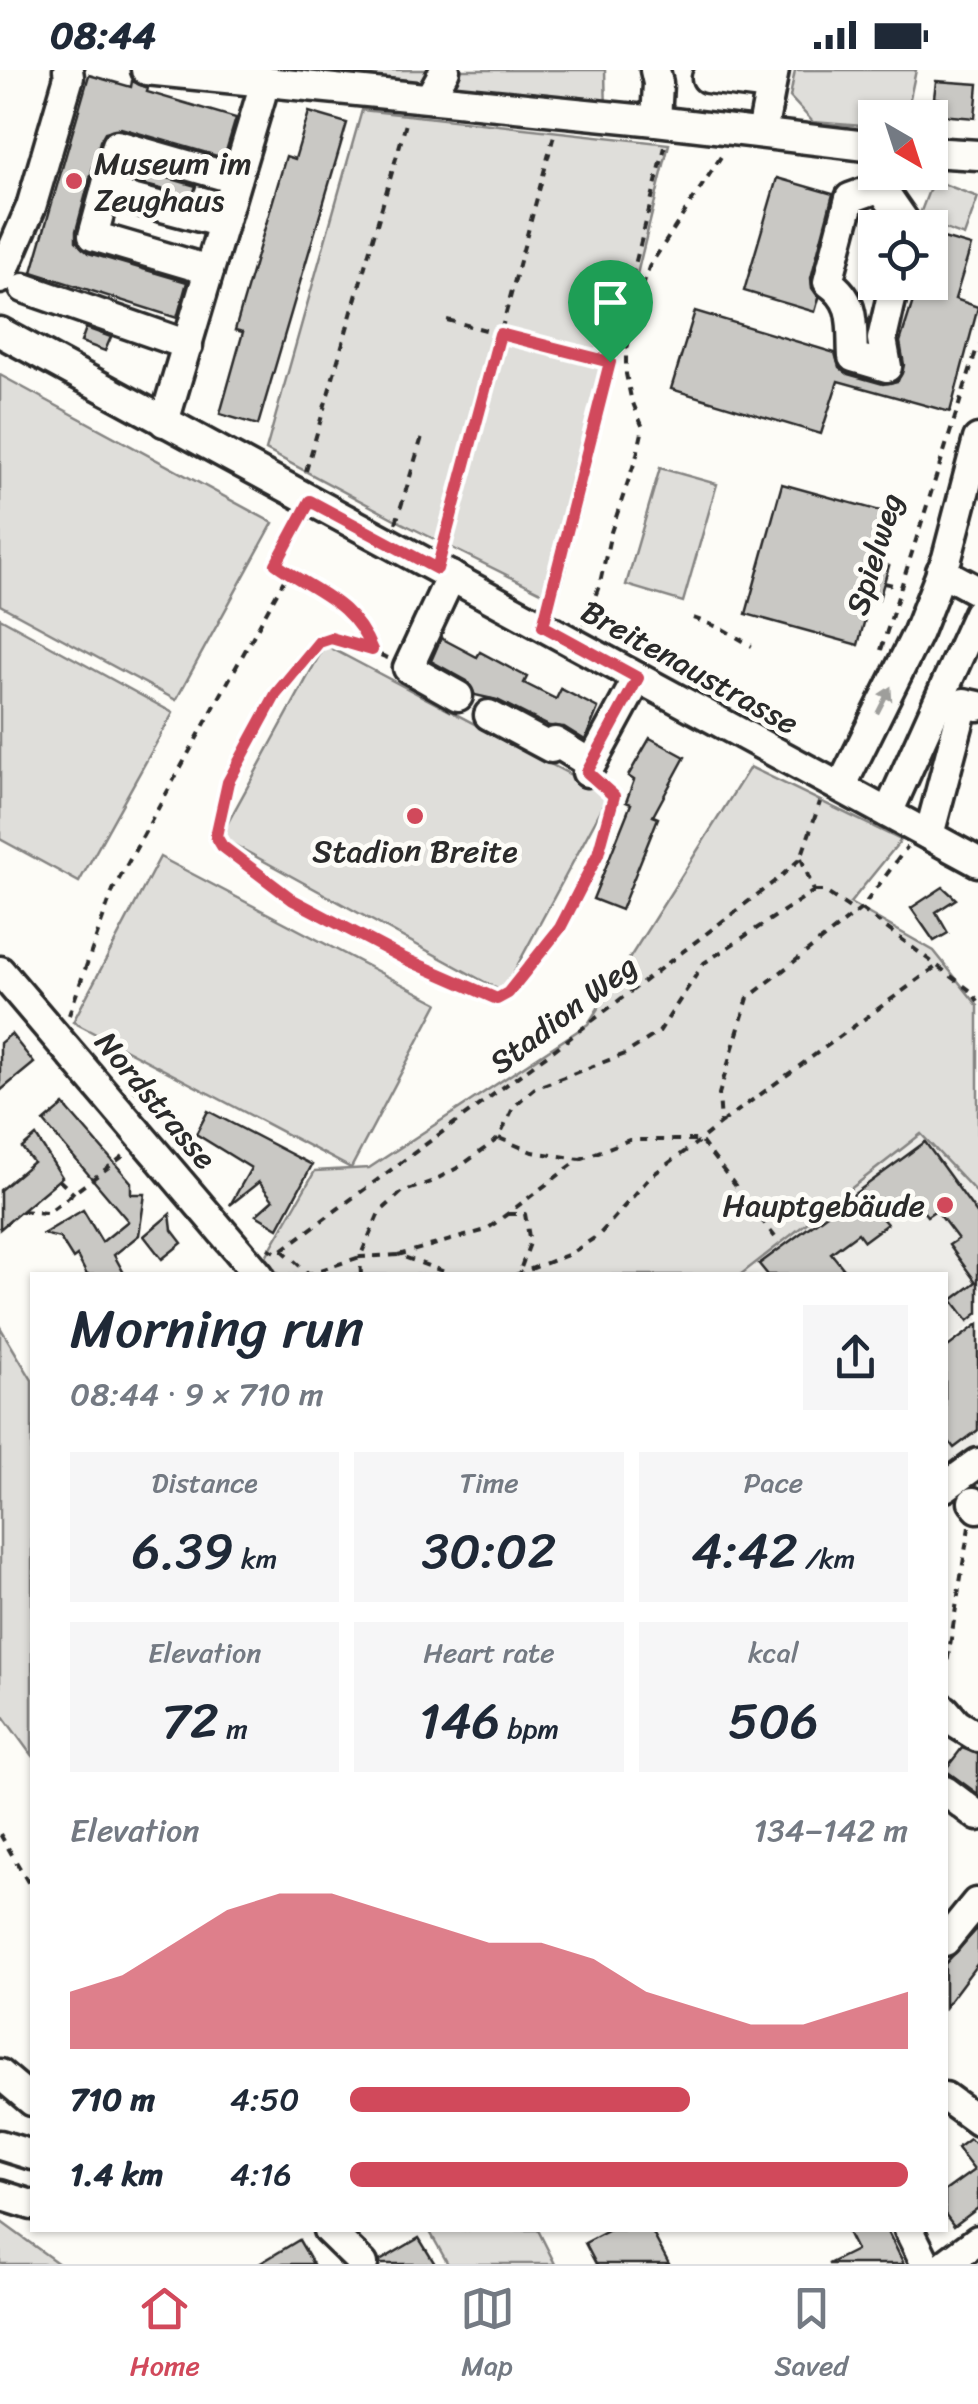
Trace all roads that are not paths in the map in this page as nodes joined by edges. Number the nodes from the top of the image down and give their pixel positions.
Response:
1 (68, 70) edge
2 (146, 70) edge
3 (444, 70) edge
4 (654, 70) edge
5 (707, 78) dead end
6 (772, 78) edge
7 (263, 81) junction
8 (422, 97) junction
9 (663, 122) junction
10 (750, 132) junction
11 (858, 145) edge
12 (948, 153) edge
13 (978, 155) edge
14 (236, 179) junction
15 (105, 192) junction
16 (897, 210) edge
17 (223, 223) junction
18 (210, 270) junction
19 (12, 283) edge
20 (892, 300) edge
21 (0, 332) edge
22 (188, 345) junction
23 (164, 422) junction
24 (978, 439) edge
25 (944, 565) junction
26 (978, 567) edge
27 (444, 572) junction
28 (978, 592) edge
29 (978, 614) edge
30 (638, 678) junction
31 (458, 696) dead end
32 (978, 706) edge
33 (489, 715) dead end
34 (834, 784) junction
35 (888, 813) junction
36 (924, 832) junction
37 (977, 856) edge
38 (0, 970) edge
39 (257, 1272) edge
40 (978, 1463) edge
41 (948, 1486) edge
42 (948, 1714) edge
43 (978, 1737) edge
44 (948, 1793) edge
45 (978, 1816) edge
46 (976, 1903) edge
47 (948, 1937) edge
48 (0, 2074) edge
49 (30, 2098) edge
50 (948, 2099) edge
51 (978, 2121) edge
52 (0, 2144) edge
53 (30, 2154) edge
54 (0, 2194) edge
55 (30, 2204) edge
56 (330, 2232) edge
57 (910, 2232) edge
58 (978, 2240) edge
59 (363, 2264) edge
60 (926, 2264) edge
61 (946, 2264) edge

1 - 19 street
2 - 7 street
3 - 8 street
4 - 9 street
5 - 6 street
6 - 10 street
7 - 8 street
7 - 14 street
8 - 9 street
9 - 10 street
10 - 11 street
12 - 13 street
14 - 15 street
14 - 17 street
15 - 17 street
15 - 18 street
16 - 20 street
17 - 18 street
18 - 22 street
19 - 22 street
21 - 23 street, Breitenaustrasse
22 - 23 street
23 - 27 street, Breitenaustrasse
24 - 25 street, Spielweg
25 - 26 street
25 - 28 street
34 -> 25 street, Spielweg
27 - 30 street, Breitenaustrasse
27 - 31 street
29 - 35 street
30 - 33 street
30 - 34 street, Breitenaustrasse
32 - 36 street
34 - 35 street, Breitenaustrasse
35 - 36 street, Breitenaustrasse
36 - 37 street, Breitenaustrasse
38 - 39 street, Nordstrasse
40 - 41 street
42 - 43 street
44 - 45 street
46 - 47 street
48 - 49 street
50 - 51 street
52 - 53 street
54 - 55 street
56 - 59 street
57 - 60 street
58 - 61 street

